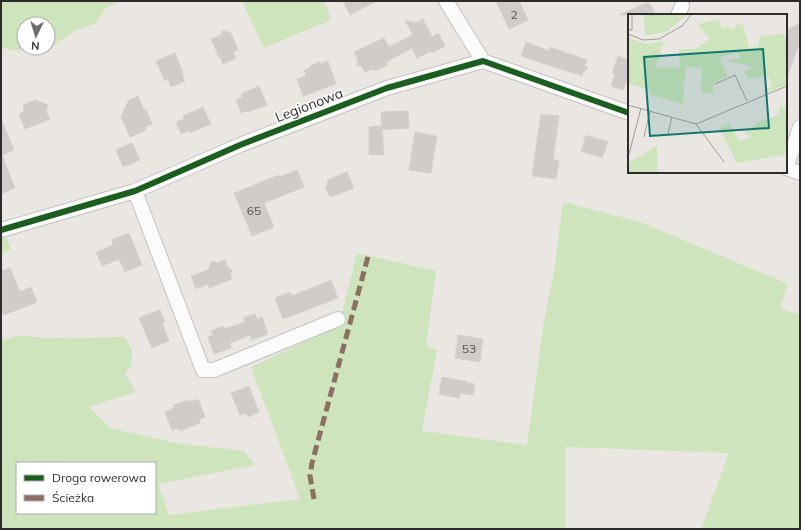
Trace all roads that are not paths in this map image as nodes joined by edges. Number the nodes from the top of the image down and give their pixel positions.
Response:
1 (446, 1) edge
2 (483, 61) junction
3 (628, 113) edge
4 (800, 127) edge
5 (787, 165) edge
6 (787, 168) edge
7 (800, 173) edge
8 (135, 191) junction
9 (1, 230) edge
10 (338, 319) dead end

1 - 2 street
2 - 3 street
2 - 8 street, Legionowa
4 - 5 street
6 - 7 street
8 - 9 street, Legionowa
8 - 10 street

